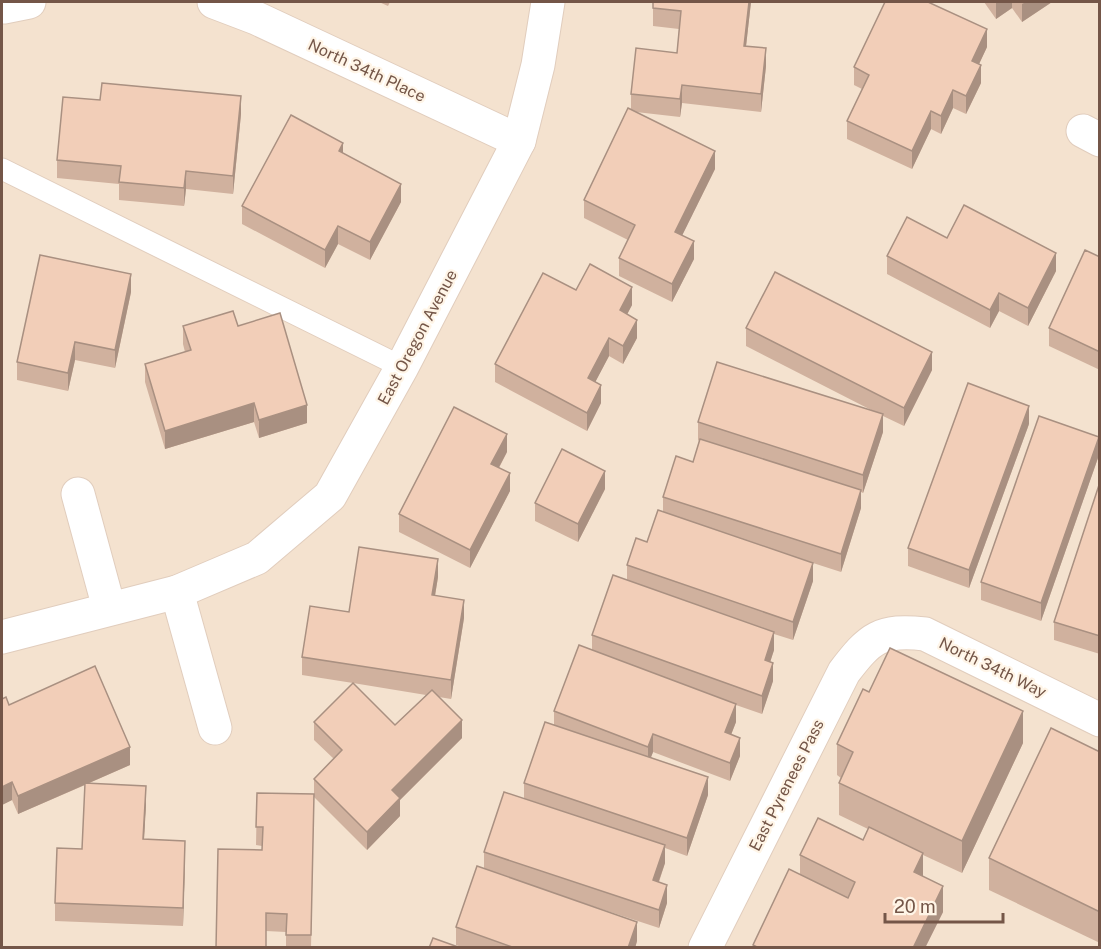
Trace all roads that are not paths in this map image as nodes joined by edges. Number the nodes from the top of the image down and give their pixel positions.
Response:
1 (214, 2) edge
2 (548, 2) edge
3 (519, 141) junction
4 (2, 169) edge
5 (402, 367) junction
6 (78, 494) dead end
7 (177, 592) junction
8 (109, 608) junction
9 (882, 634) joint
10 (2, 637) edge
11 (1100, 720) edge
12 (215, 728) dead end
13 (705, 948) edge

1 - 3 street, North 34th Place
2 - 3 street, East Oregon Avenue
3 - 5 street, East Oregon Avenue
4 - 5 lane
5 - 7 street, East Oregon Avenue
6 - 8 street
7 - 8 street, East Oregon Avenue
7 - 12 street
8 - 10 street, East Oregon Avenue
9 - 11 street, North 34th Way
9 - 13 street, East Pyrenees Pass

